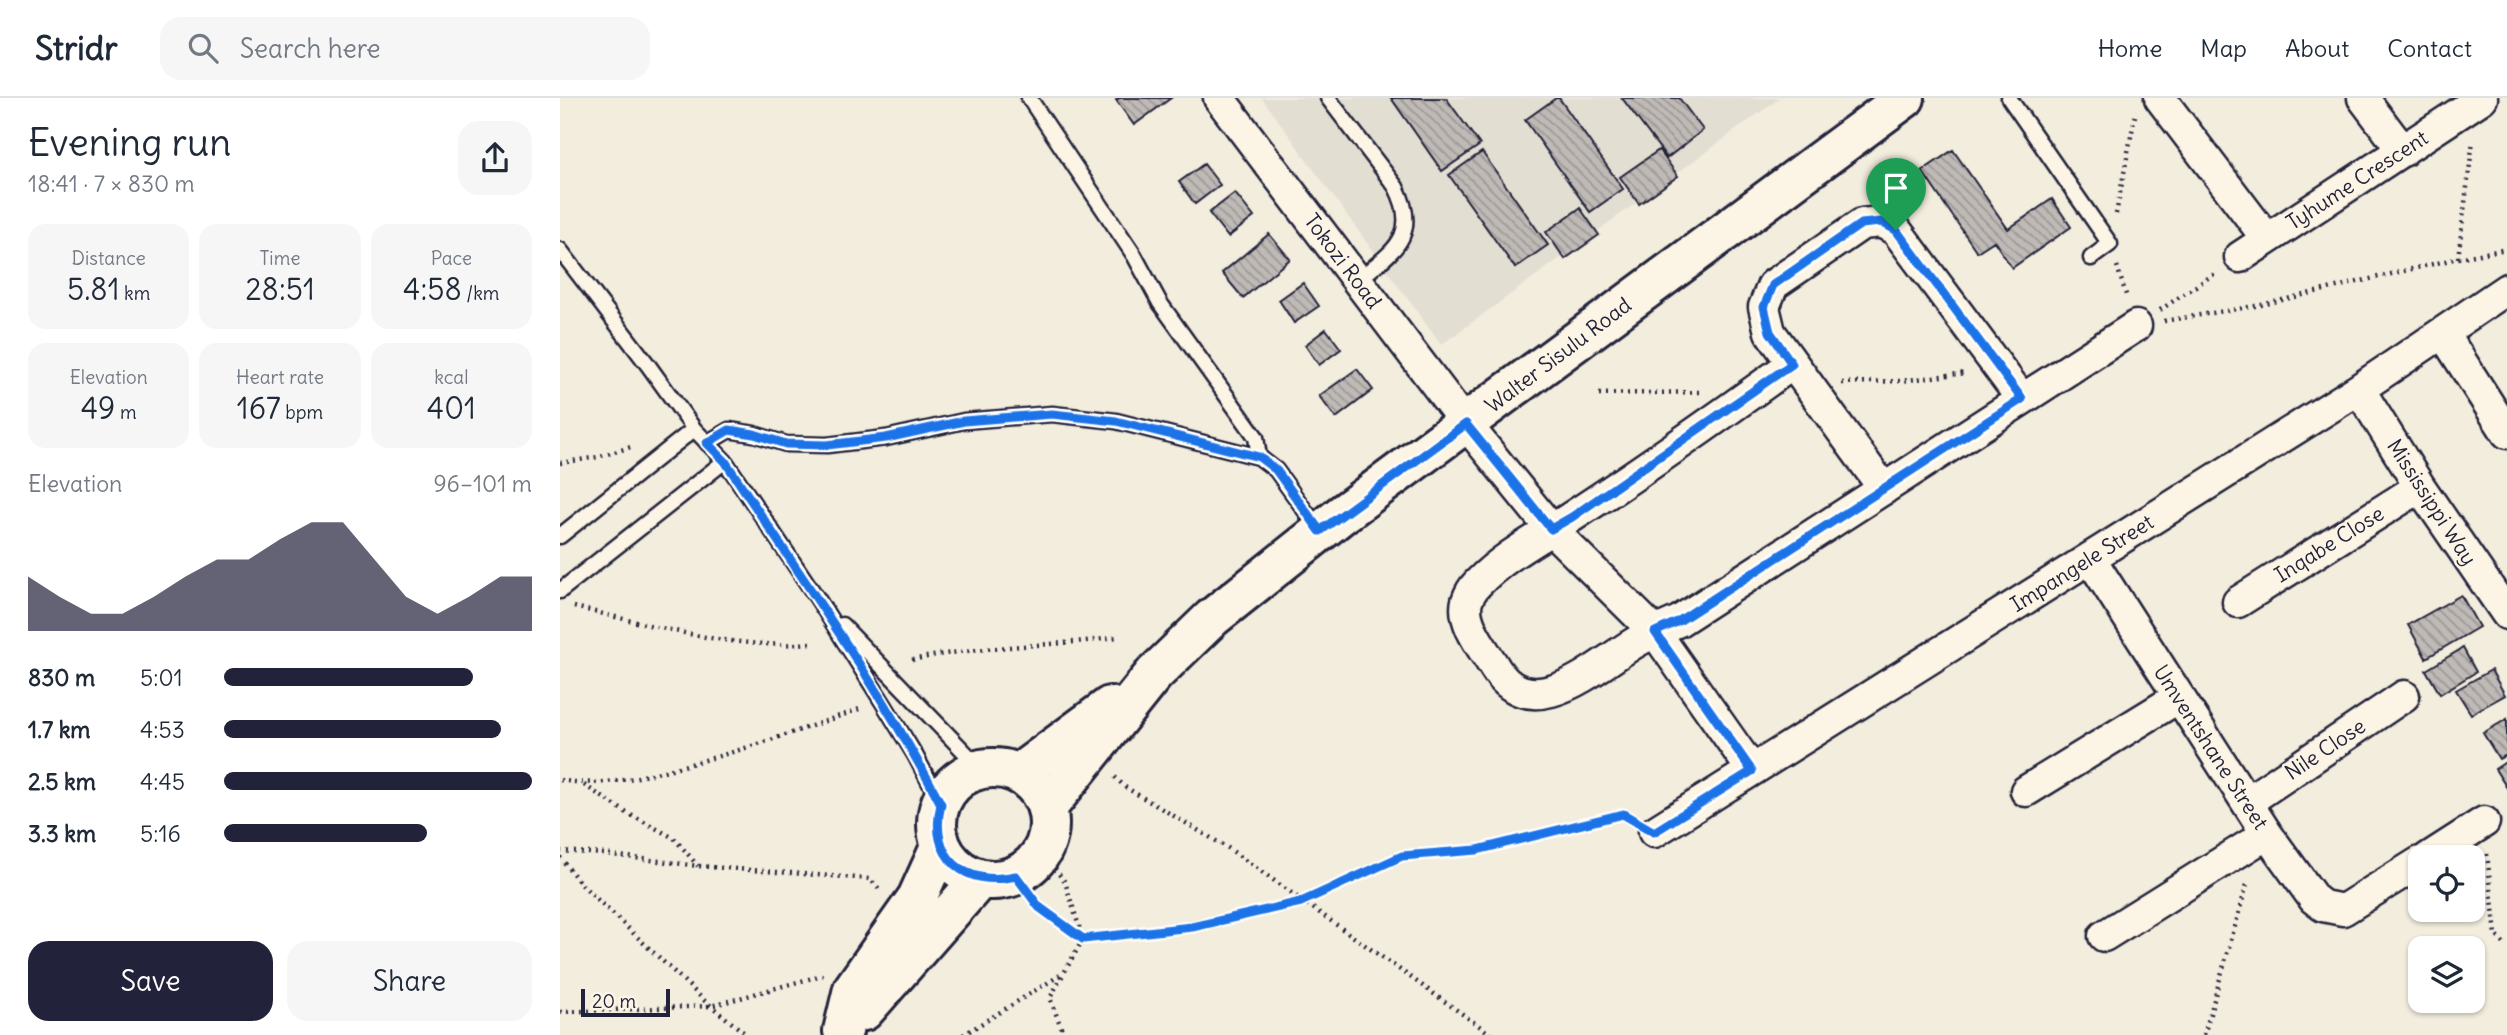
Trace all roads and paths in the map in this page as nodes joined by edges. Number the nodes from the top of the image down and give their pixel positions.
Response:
1 (1029, 98) edge
2 (1219, 98) edge
3 (1328, 98) edge
4 (1905, 98) edge
5 (2009, 98) edge
6 (2363, 98) edge
7 (2480, 99) edge
8 (2149, 104) edge
9 (2403, 150) junction
10 (2267, 239) junction
11 (2110, 244) junction
12 (2507, 249) edge
13 (560, 250) edge
14 (2240, 257) joint
15 (2091, 258) dead end
16 (2458, 258) junction
17 (1358, 280) junction
18 (2507, 289) edge
19 (2136, 326) junction
20 (2442, 333) junction
21 (2000, 369) junction
22 (1799, 374) junction
23 (2359, 388) junction
24 (1702, 392) dead end
25 (1600, 394) dead end
26 (2022, 399) junction
27 (1466, 424) junction
28 (694, 429) junction
29 (2507, 433) edge
30 (707, 443) junction
31 (635, 446) dead end
32 (1259, 457) junction
33 (725, 461) junction
34 (560, 463) edge
35 (2420, 487) junction
36 (1884, 489) junction
37 (1551, 529) junction
38 (1320, 531) junction
39 (560, 536) edge
40 (2090, 558) junction
41 (560, 591) edge
42 (819, 601) junction
43 (2238, 602) dead end
44 (571, 606) dead end
45 (2507, 614) edge
46 (1655, 632) junction
47 (1118, 637) dead end
48 (810, 643) dead end
49 (912, 660) dead end
50 (1154, 674) junction
51 (2404, 696) dead end
52 (2179, 697) junction
53 (863, 708) dead end
54 (1107, 768) dead end
55 (999, 771) junction
56 (1752, 771) junction
57 (560, 780) edge
58 (583, 784) junction
59 (2026, 791) dead end
60 (2247, 802) junction
61 (941, 804) junction
62 (1046, 808) junction
63 (2484, 822) joint
64 (1654, 832) joint
65 (2267, 834) junction
66 (941, 845) junction
67 (2448, 845) edge
68 (560, 851) edge
69 (560, 857) edge
70 (2228, 858) junction
71 (698, 866) junction
72 (1012, 869) junction
73 (2408, 870) edge
74 (887, 898) dead end
75 (1301, 902) junction
76 (2104, 936) dead end
77 (1083, 939) junction
78 (2507, 947) edge
79 (834, 972) dead end
80 (1062, 974) junction
81 (711, 1006) junction
82 (560, 1012) edge
83 (841, 1033) edge
84 (747, 1035) edge
85 (963, 1035) edge
86 (1064, 1035) edge
87 (1492, 1035) edge
88 (2204, 1035) edge

1 - 32 lane
2 - 17 street, Tokozi Road
3 - 17 lane
4 - 27 street, Walter Sisulu Road
5 - 11 lane
6 - 9 street
7 - 9 street, Tyhume Crescent
7 - 16 path
8 - 10 street, Tyhume Crescent
8 - 11 path
9 - 10 street, Tyhume Crescent
10 - 14 street, Tyhume Crescent
11 - 15 lane
11 - 19 path
12 - 16 path
13 - 28 lane
14 - 19 path
16 - 19 path
17 - 27 street, Tokozi Road
18 - 20 street, Impangele Street
19 - 26 street
20 - 23 street, Impangele Street
20 - 29 street
21 - 22 path
21 - 22 street
21 - 26 street
22 - 36 street
22 - 37 street
23 - 35 street, Mississippi Way
23 - 40 street, Impangele Street
24 - 25 path
26 - 36 street
27 - 37 street, Tokozi Road
27 - 38 street, Walter Sisulu Road
28 - 30 lane
28 - 39 lane
30 - 32 lane
30 - 33 lane
31 - 34 path
32 - 38 lane
33 - 41 lane
33 - 42 lane
35 - 43 street, Inqabe Close
35 - 45 street, Mississippi Way
36 - 46 street
37 - 46 street, Tokozi Road
37 - 46 street
38 - 50 street, Walter Sisulu Road
40 - 52 street, Umventshane Street
40 - 56 street, Impangele Street
42 - 55 lane
42 - 61 lane
44 - 48 path
46 - 56 street, Tokozi Road
47 - 49 path
50 - 55 street, Walter Sisulu Road
50 - 62 street, Walter Sisulu Road
51 - 60 street, Nile Close
52 - 59 street
52 - 60 street, Umventshane Street
53 - 58 path
54 - 75 path
55 - 61 street
55 - 62 street
56 - 64 street, Impangele Street
57 - 58 path
58 - 71 path
60 - 65 street, Umventshane Street
61 - 66 street
62 - 72 street
63 - 67 street
63 - 78 path
64 - 75 path
65 - 70 street
65 - 73 street, Umventshane Street
66 - 72 street
66 - 83 street
68 - 71 path
69 - 81 path
70 - 76 street
70 - 88 path
71 - 74 path
72 - 77 path
72 - 77 path
72 - 83 street
75 - 77 path
75 - 87 path
77 - 80 path
79 - 81 path
80 - 85 path
80 - 86 path
81 - 82 path
81 - 84 path

